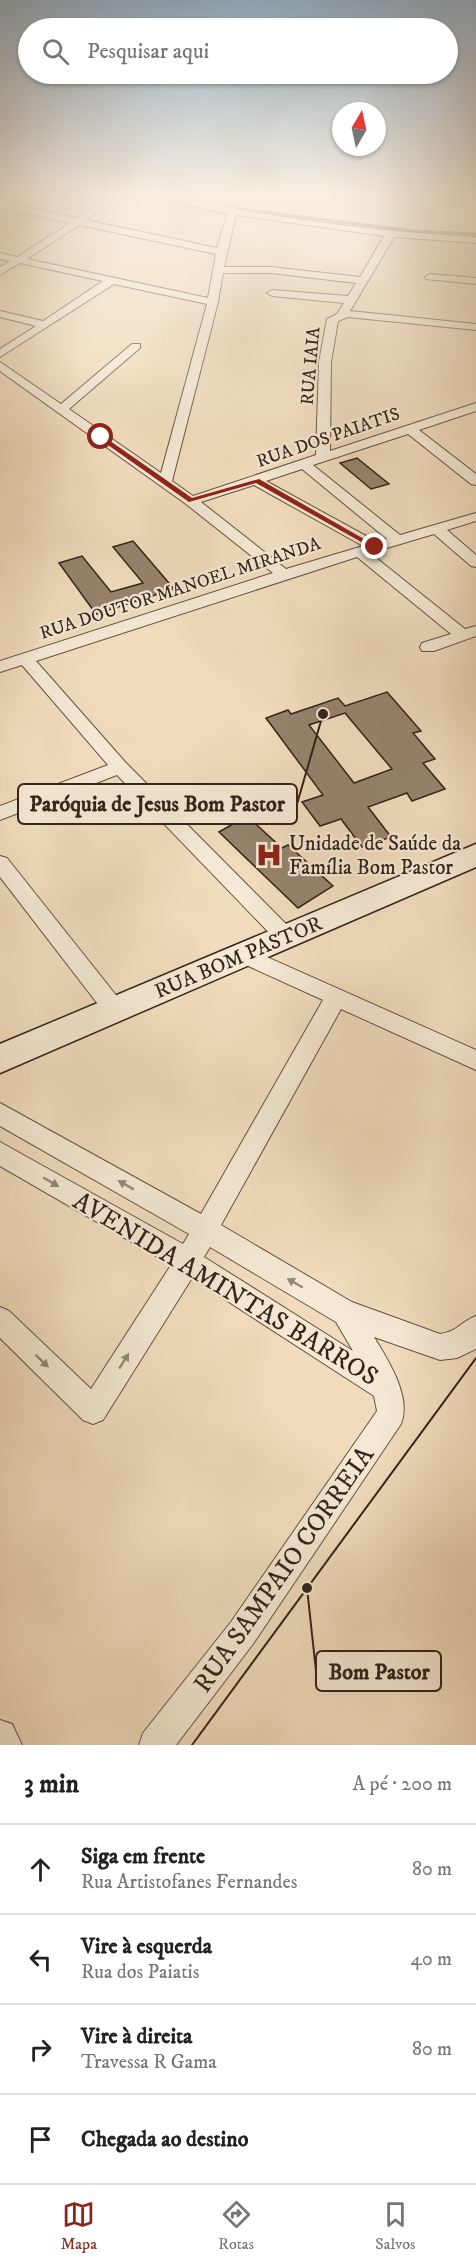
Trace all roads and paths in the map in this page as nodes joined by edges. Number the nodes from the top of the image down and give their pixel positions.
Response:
1 (91, 276) edge
2 (217, 276) edge
3 (329, 276) edge
4 (363, 276) edge
5 (430, 277) dead end
6 (361, 280) junction
7 (111, 281) junction
8 (476, 281) edge
9 (272, 293) dead end
10 (351, 300) junction
11 (213, 302) junction
12 (0, 314) edge
13 (339, 315) junction
14 (44, 324) junction
15 (476, 327) edge
16 (136, 346) dead end
17 (0, 354) edge
18 (0, 366) edge
19 (476, 407) edge
20 (61, 410) junction
21 (409, 428) junction
22 (323, 457) junction
23 (304, 464) junction
24 (257, 481) junction
25 (476, 481) edge
26 (165, 483) junction
27 (191, 501) junction
28 (476, 516) edge
29 (437, 529) junction
30 (397, 540) junction
31 (375, 547) junction
32 (359, 551) junction
33 (476, 563) edge
34 (284, 574) junction
35 (470, 633) edge
36 (428, 647) dead end
37 (24, 658) junction
38 (0, 667) edge
39 (120, 767) junction
40 (0, 813) edge
41 (476, 855) edge
42 (0, 863) edge
43 (286, 937) junction
44 (242, 954) junction
45 (336, 997) junction
46 (115, 1010) junction
47 (0, 1059) edge
48 (476, 1060) edge
49 (0, 1114) edge
50 (0, 1153) edge
51 (204, 1229) junction
52 (188, 1261) junction
53 (345, 1313) junction
54 (0, 1320) edge
55 (476, 1329) edge
56 (386, 1387) junction
57 (0, 1736) edge
58 (6, 1745) edge
59 (156, 1745) edge

1 - 7 street
2 - 11 street
3 - 6 street
4 - 6 street, RUA IAIA
5 - 8 street
6 - 10 street, RUA IAIA
7 - 11 street
7 - 14 street
9 - 10 street
10 - 13 street, RUA IAIA
11 - 26 street
12 - 14 street
13 - 15 street
13 - 22 street, RUA IAIA
14 - 17 street
16 - 20 street
18 - 20 street
19 - 21 street, RUA DOS PAIATIS
20 - 26 street
21 - 22 street, RUA DOS PAIATIS
21 - 25 street
22 - 23 street, RUA DOS PAIATIS
23 - 24 street, RUA DOS PAIATIS
23 - 30 street
24 - 27 street, RUA DOS PAIATIS
24 - 31 street
26 - 27 street
27 - 34 street
28 - 29 street, RUA DOUTOR MANOEL MIRANDA
29 - 30 street, RUA DOUTOR MANOEL MIRANDA
29 - 33 street
30 - 31 street, RUA DOUTOR MANOEL MIRANDA
31 - 32 street, RUA DOUTOR MANOEL MIRANDA
32 - 34 street, RUA DOUTOR MANOEL MIRANDA
32 - 35 street
34 - 37 street, RUA DOUTOR MANOEL MIRANDA
35 - 36 street
37 - 38 street, RUA DOUTOR MANOEL MIRANDA
37 - 39 street
39 - 40 street
39 - 43 street
41 - 43 main road, RUA BOM PASTOR
42 - 46 street
43 - 44 main road, RUA BOM PASTOR
44 - 45 street
44 - 46 main road, RUA BOM PASTOR
45 - 48 street
45 - 51 street
46 - 47 main road, RUA BOM PASTOR
51 -> 49 street, AVENIDA AMINTAS BARROS
50 -> 52 street, AVENIDA AMINTAS BARROS
51 - 52 street
53 -> 51 street, AVENIDA AMINTAS BARROS
54 -> 52 street
52 - 56 street, AVENIDA AMINTAS BARROS
53 - 55 street, AVENIDA AMINTAS BARROS
53 - 56 street, AVENIDA AMINTAS BARROS
56 - 59 street, RUA SAMPAIO CORREIA
57 - 58 street

